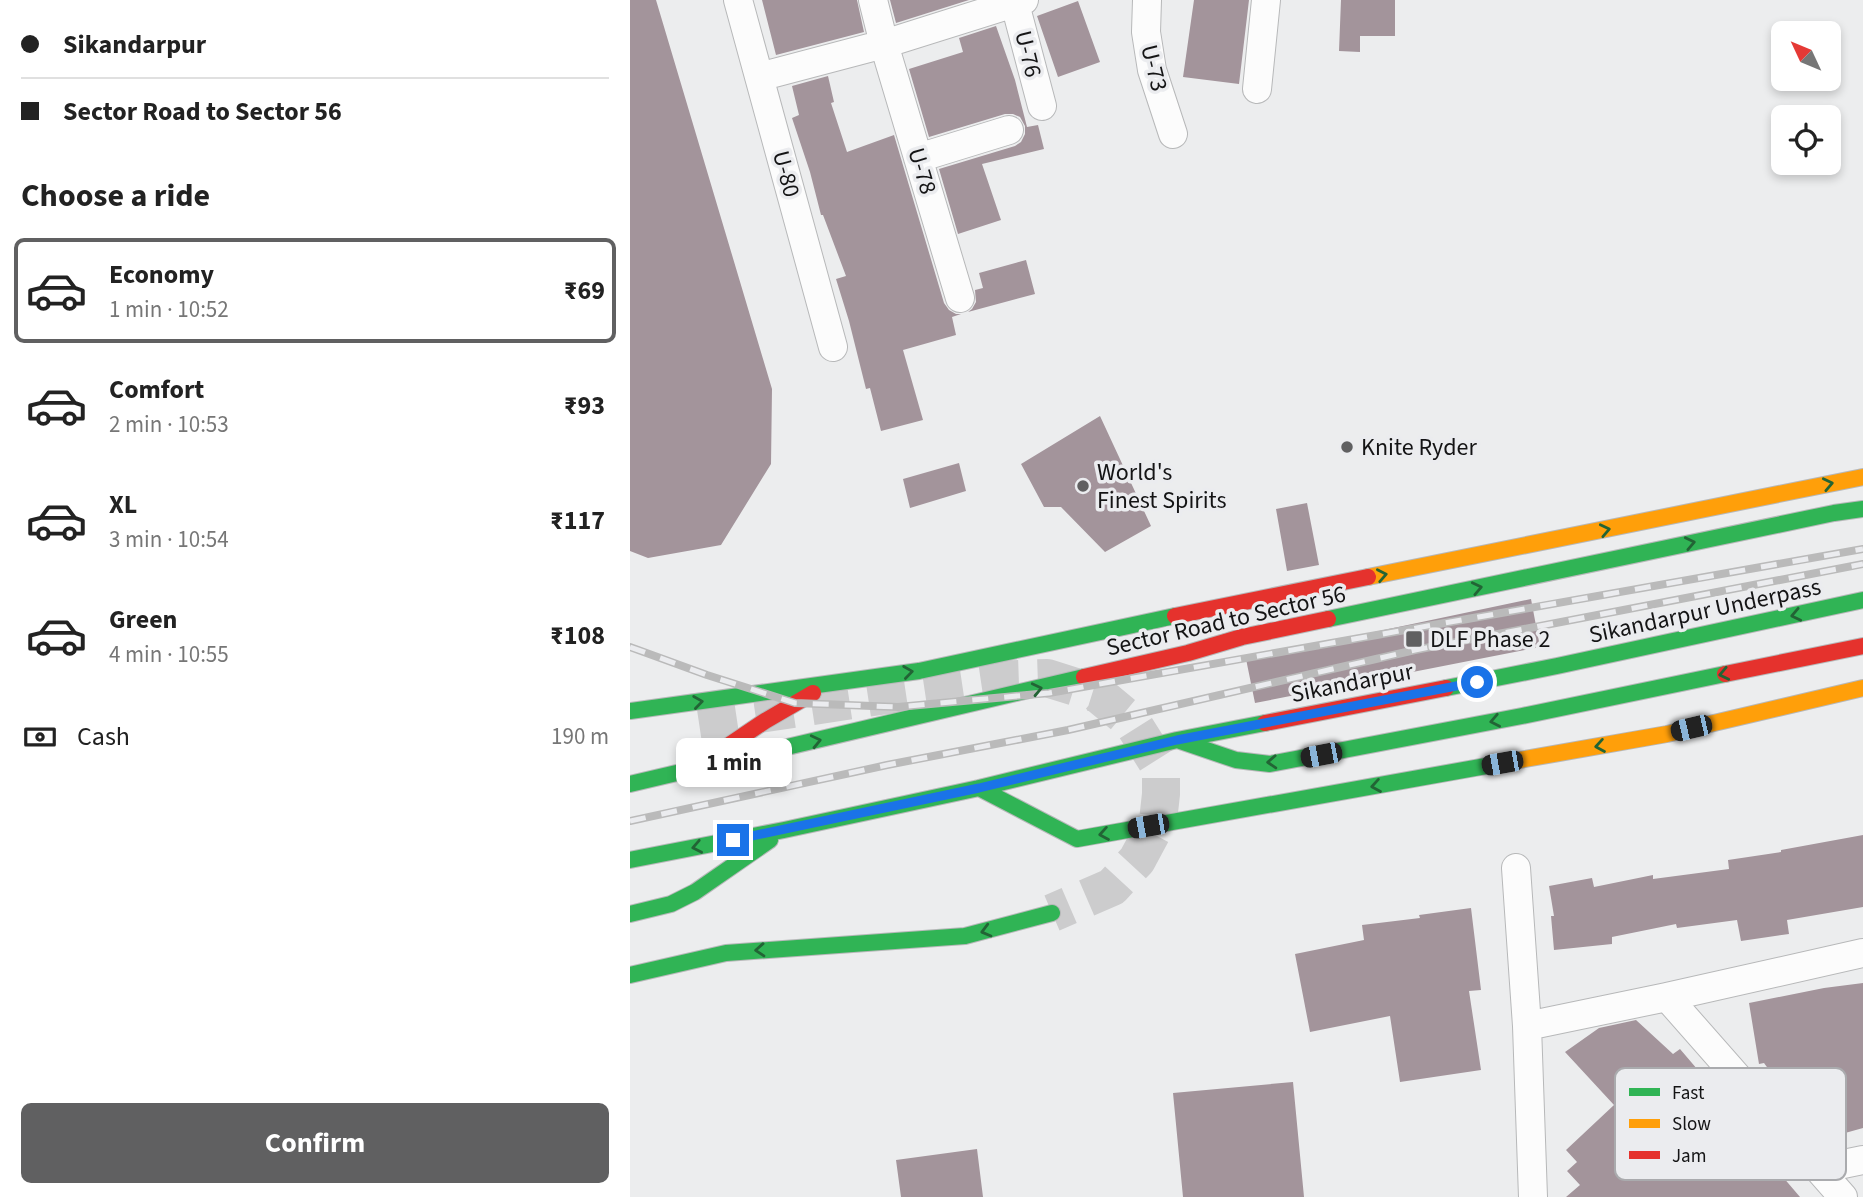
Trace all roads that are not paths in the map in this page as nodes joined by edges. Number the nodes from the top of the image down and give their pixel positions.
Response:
1 (738, 0) edge
2 (873, 0) edge
3 (1147, 0) edge
4 (1266, 0) edge
5 (1018, 1) edge
6 (884, 44) junction
7 (759, 77) junction
8 (1257, 89) dead end
9 (1042, 106) dead end
10 (1009, 130) dead end
11 (1173, 134) dead end
12 (918, 158) junction
13 (960, 298) dead end
14 (833, 347) dead end
15 (1863, 477) edge
16 (1863, 507) edge
17 (1470, 557) junction
18 (1527, 577) junction
19 (1863, 600) edge
20 (1863, 646) edge
21 (1557, 666) joint
22 (841, 681) junction
23 (1863, 688) edge
24 (630, 711) edge
25 (1177, 740) junction
26 (691, 771) junction
27 (630, 784) edge
28 (979, 788) junction
29 (784, 831) junction
30 (630, 860) edge
31 (1516, 868) dead end
32 (1052, 913) tunnel mouth
33 (630, 914) edge
34 (1863, 953) edge
35 (630, 975) edge
36 (1667, 997) junction
37 (1527, 1026) junction
38 (1730, 1068) edge
39 (1828, 1180) edge
40 (1533, 1197) edge
41 (1843, 1197) edge

1 - 7 street, U-80
2 - 6 street, U-78
3 - 11 street, U-73
4 - 8 street
5 - 6 street
5 - 9 street, U-76
6 - 7 street
6 - 12 street, U-78
7 - 14 street, U-80
10 - 12 street
12 - 13 street, U-78
17 -> 15 main road
18 -> 16 main road, Sector Road to Sector 56
17 - 18 main road
22 -> 17 main road
26 -> 18 main road, Sector Road to Sector 56
19 -> 21 main road, Sikandarpur Underpass
20 -> 25 main road
21 - 25 main road, Sikandarpur
24 -> 22 main road
22 - 26 main road
23 -> 28 main road
25 - 28 main road
26 - 27 main road, Sector Road to Sector 56
28 - 29 main road
29 -> 30 main road
29 - 33 main road
31 - 37 street
32 -> 35 main road
34 - 36 street
36 - 37 street
36 - 38 street
37 - 40 street
39 - 41 street

